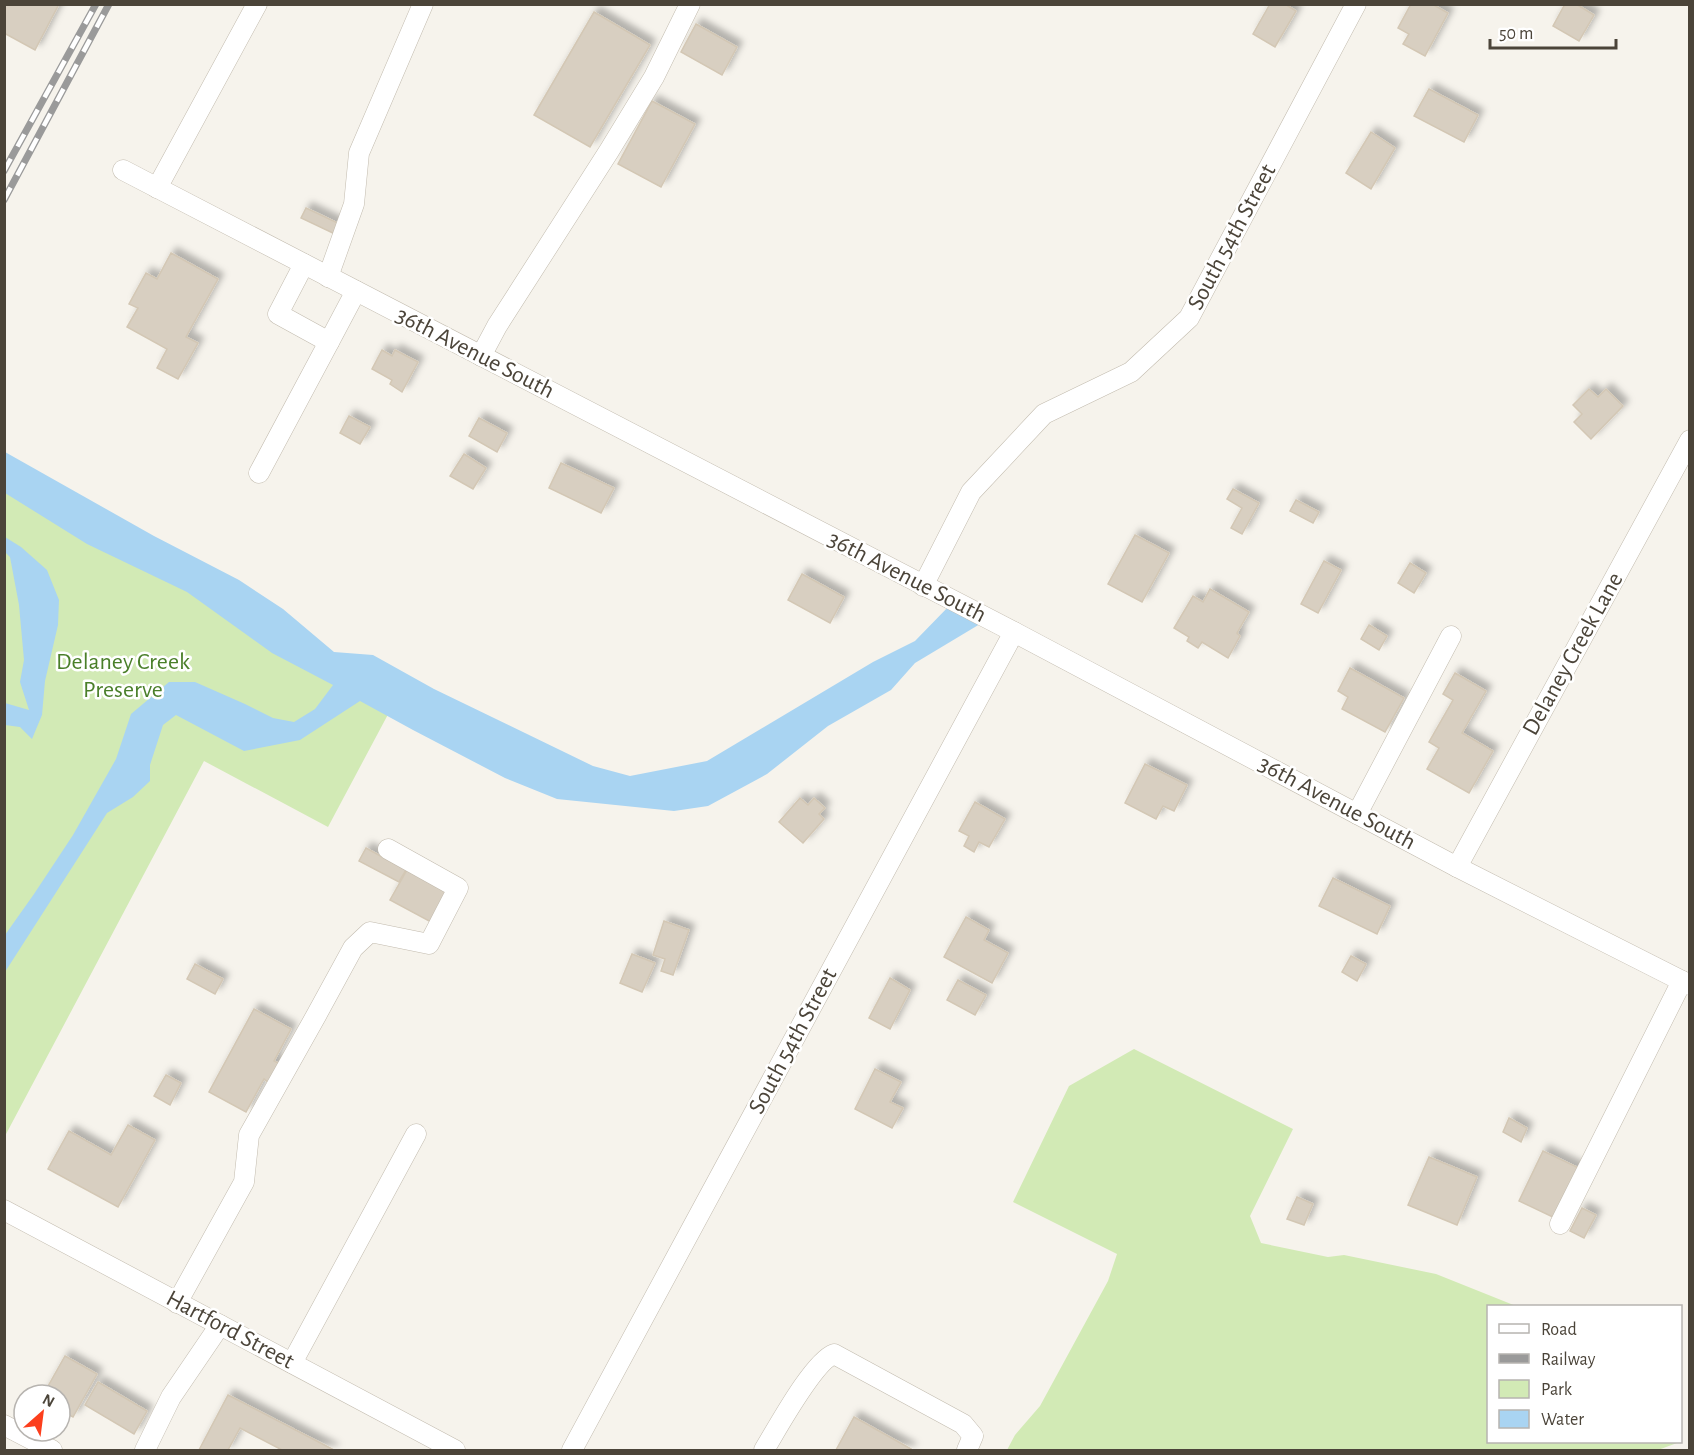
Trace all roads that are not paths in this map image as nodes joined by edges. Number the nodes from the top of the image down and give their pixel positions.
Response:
1 (257, 4) edge
2 (423, 4) edge
3 (690, 4) edge
4 (1356, 4) edge
5 (123, 170) dead end
6 (157, 188) junction
7 (304, 264) junction
8 (328, 277) junction
9 (356, 291) junction
10 (329, 342) junction
11 (481, 356) junction
12 (1689, 440) edge
13 (259, 473) dead end
14 (924, 586) junction
15 (1014, 632) junction
16 (1451, 636) dead end
17 (1357, 814) junction
18 (388, 849) dead end
19 (1457, 867) junction
20 (1686, 983) edge
21 (416, 1134) dead end
22 (4, 1210) edge
23 (1560, 1224) dead end
24 (177, 1303) junction
25 (220, 1325) junction
26 (292, 1363) junction
27 (4, 1425) edge
28 (431, 1445) edge
29 (52, 1450) edge
30 (145, 1450) edge
31 (455, 1450) edge
32 (572, 1450) edge
33 (764, 1450) edge
34 (967, 1450) edge

1 - 6 street
2 - 8 street
3 - 11 street
4 - 14 street, South 54th Street
5 - 6 street, 36th Avenue South
6 - 7 street, 36th Avenue South
7 - 8 street, 36th Avenue South
7 - 10 street
8 - 9 street, 36th Avenue South
9 - 10 street
9 - 11 street, 36th Avenue South
10 - 13 street
11 - 14 street, 36th Avenue South
12 - 19 street, Delaney Creek Lane
14 - 15 street, 36th Avenue South
15 - 17 street, 36th Avenue South
15 - 32 street, South 54th Street
16 - 17 street
17 - 19 street, 36th Avenue South
18 - 24 street
19 - 20 street, 36th Avenue South
20 - 23 street
21 - 26 street
22 - 24 street, Hartford Street
24 - 25 street, Hartford Street
25 - 26 street, Hartford Street
25 - 30 street
26 - 28 street, Hartford Street
27 - 29 street
28 - 31 street, Hartford Street
33 - 34 street

